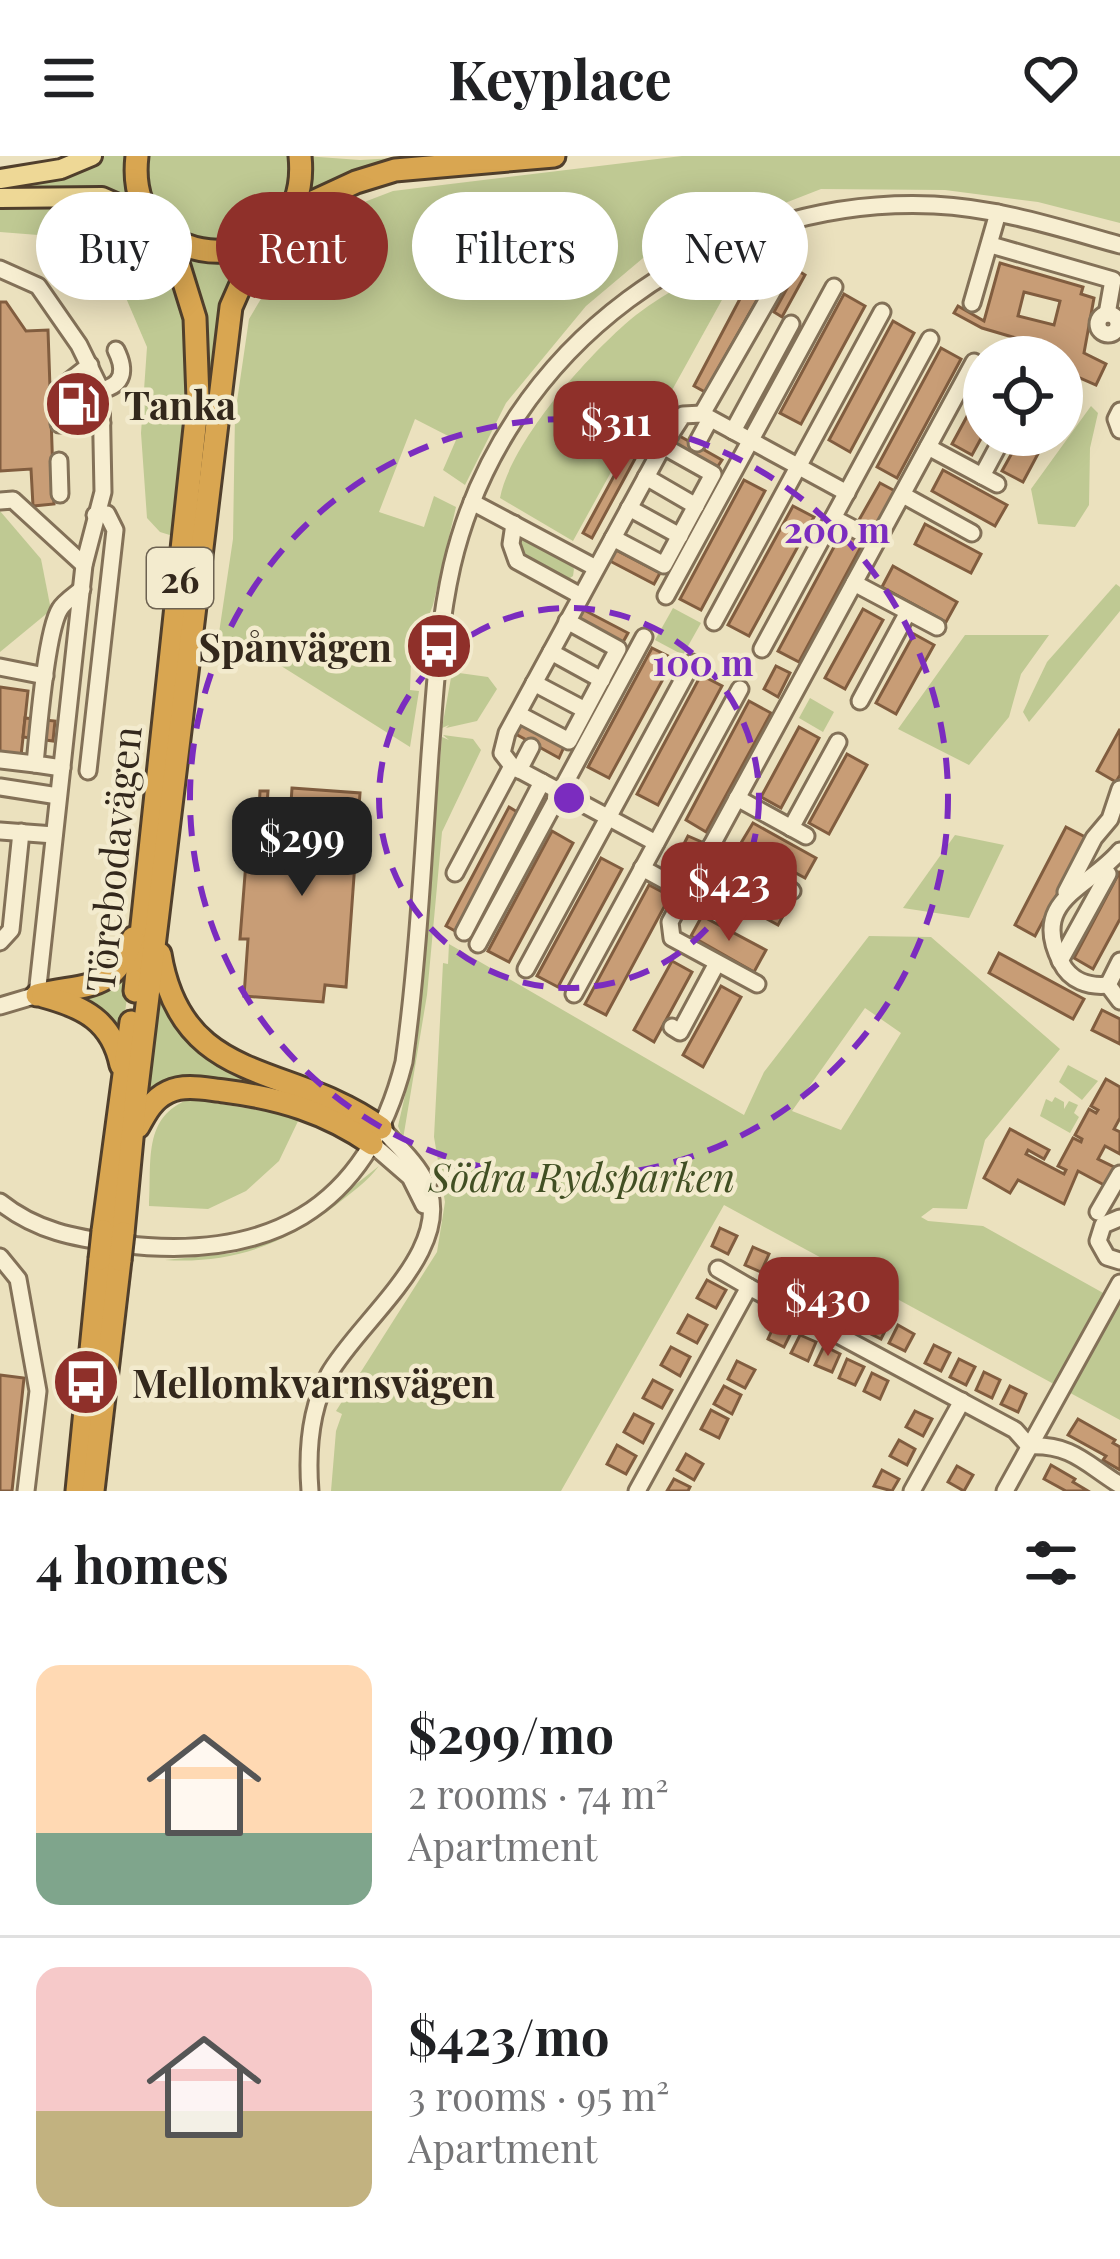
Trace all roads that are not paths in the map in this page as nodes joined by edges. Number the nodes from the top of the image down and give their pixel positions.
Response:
1 (92, 156) edge
2 (137, 156) edge
3 (300, 156) edge
4 (554, 156) edge
5 (0, 179) edge
6 (138, 192) edge
7 (297, 192) edge
8 (334, 192) edge
9 (36, 197) edge
10 (0, 198) edge
11 (998, 213) junction
12 (991, 245) junction
13 (1120, 245) edge
14 (0, 269) edge
15 (834, 287) dead end
16 (189, 300) edge
17 (234, 300) edge
18 (769, 300) edge
19 (971, 303) dead end
20 (882, 312) dead end
21 (1107, 314) dead end
22 (791, 324) dead end
23 (930, 338) dead end
24 (116, 350) dead end
25 (89, 365) junction
26 (963, 382) edge
27 (101, 390) junction
28 (1120, 411) edge
29 (706, 417) junction
30 (102, 423) junction
31 (1120, 430) edge
32 (733, 431) junction
33 (751, 441) junction
34 (697, 443) dead end
35 (662, 446) junction
36 (928, 447) junction
37 (997, 456) edge
38 (59, 461) dead end
39 (798, 466) junction
40 (646, 477) junction
41 (847, 493) junction
42 (60, 494) dead end
43 (903, 495) junction
44 (0, 501) edge
45 (472, 502) junction
46 (696, 506) junction
47 (629, 508) junction
48 (95, 515) junction
49 (833, 518) junction
50 (514, 524) junction
51 (972, 533) dead end
52 (680, 536) junction
53 (613, 538) junction
54 (878, 541) junction
55 (84, 565) junction
56 (596, 568) junction
57 (854, 584) junction
58 (82, 589) junction
59 (581, 596) junction
60 (666, 596) dead end
61 (908, 612) junction
62 (567, 621) junction
63 (714, 622) dead end
64 (937, 627) dead end
65 (644, 637) dead end
66 (762, 649) dead end
67 (551, 652) junction
68 (692, 663) dead end
69 (0, 667) edge
70 (45, 676) junction
71 (602, 680) junction
72 (534, 683) junction
73 (740, 689) dead end
74 (860, 701) dead end
75 (585, 710) junction
76 (518, 714) junction
77 (838, 742) dead end
78 (531, 747) dead end
79 (0, 760) edge
80 (35, 764) junction
81 (62, 768) junction
82 (516, 768) junction
83 (88, 771) dead end
84 (542, 782) junction
85 (0, 787) edge
86 (1120, 789) edge
87 (560, 792) junction
88 (58, 796) junction
89 (737, 798) junction
90 (608, 818) junction
91 (0, 831) edge
92 (21, 832) junction
93 (54, 835) junction
94 (648, 839) junction
95 (711, 846) junction
96 (1120, 851) edge
97 (642, 868) junction
98 (1104, 868) junction
99 (454, 873) dead end
100 (792, 891) dead end
101 (686, 892) junction
102 (1064, 898) junction
103 (140, 920) junction
104 (464, 932) dead end
105 (158, 940) junction
106 (0, 941) edge
107 (478, 944) dead end
108 (1060, 961) junction
109 (717, 962) junction
110 (526, 969) dead end
111 (1115, 974) edge
112 (757, 984) dead end
113 (37, 994) junction
114 (574, 994) dead end
115 (1120, 1001) edge
116 (0, 1006) edge
117 (672, 1028) dead end
118 (122, 1070) junction
119 (135, 1132) junction
120 (376, 1136) junction
121 (1120, 1174) edge
122 (0, 1202) edge
123 (1098, 1212) dead end
124 (1120, 1218) edge
125 (113, 1232) junction
126 (0, 1257) edge
127 (110, 1260) junction
128 (1120, 1261) edge
129 (718, 1269) dead end
130 (1120, 1283) edge
131 (749, 1287) junction
132 (962, 1401) junction
133 (1028, 1447) junction
134 (1120, 1485) edge
135 (26, 1491) edge
136 (77, 1491) edge
137 (93, 1491) edge
138 (310, 1491) edge
139 (638, 1491) edge
140 (912, 1491) edge
141 (1005, 1491) edge

1 - 5 main road
2 - 6 highway, 26
3 - 7 highway
4 - 8 highway, 26
9 - 10 main road
11 - 12 street
11 - 13 street
11 - 45 street
12 - 19 street
12 - 21 street
14 - 25 street
15 - 33 street
16 - 103 highway, Törebodavägen / 26
17 - 105 highway, Törebodavägen / 26
18 - 29 street
20 - 39 street
22 - 32 street
23 - 41 street
24 - 27 street
25 - 27 street
25 - 30 street
26 - 36 street
27 - 30 street
28 - 31 street
29 - 32 street
29 - 34 street
29 - 35 street
30 - 48 street
32 - 33 street
33 - 39 street
33 - 60 street
35 - 40 street
35 - 46 street
36 - 37 street
36 - 43 street
38 - 42 street
39 - 41 street
39 - 63 street
40 - 46 street
40 - 47 street
41 - 49 street
43 - 51 street
43 - 54 street
44 - 55 street
45 - 50 street
45 - 120 street
46 - 52 street
47 - 52 street
47 - 53 street
48 - 55 street
48 - 83 street
49 - 54 street
49 - 66 street
50 - 56 street
50 - 59 street
52 - 53 street
53 - 56 street
54 - 57 street
55 - 58 street
56 - 59 street
57 - 61 street
57 - 89 street
58 - 70 street
58 - 81 street
59 - 62 street
61 - 64 street
61 - 74 street
62 - 67 street
62 - 71 street
65 - 87 street
67 - 71 street
67 - 72 street
68 - 90 street
69 - 70 street
70 - 80 street
71 - 75 street
72 - 75 street
72 - 76 street
73 - 94 street
75 - 76 street
76 - 82 street
77 - 89 street
78 - 82 street
79 - 80 street
80 - 81 street
81 - 88 street
82 - 84 street
82 - 99 street
84 - 87 street
84 - 104 street
85 - 88 street
86 - 102 street
87 - 90 street
87 - 107 street
88 - 93 street
89 - 95 street
90 - 94 street
90 - 110 street
91 - 92 street
92 - 93 street
92 - 106 street
93 - 113 street
94 - 97 street
95 - 100 street
95 - 101 street
96 - 98 street
97 - 101 street
97 - 114 street
98 - 102 street
98 - 108 street
101 - 109 street
102 - 108 street
103 - 113 highway
103 - 118 highway, Törebodavägen / 26
105 - 119 highway, Törebodavägen / 26
105 - 120 highway
108 - 111 street
109 - 112 street
109 - 117 street
111 - 115 street
113 - 116 street
113 - 118 highway
118 - 125 highway, Törebodavägen / 26
119 - 120 highway
119 - 125 highway, Törebodavägen / 26
120 - 122 street
120 - 138 street
121 - 123 street
124 - 128 street
125 - 127 highway, Törebodavägen / 26, bridge
126 - 135 street
127 - 136 highway, Törebodavägen / 26
127 - 137 highway, Törebodavägen / 26
129 - 131 street
130 - 133 street
131 - 132 street
131 - 139 street
132 - 133 street
132 - 140 street
133 - 134 street
133 - 141 street

